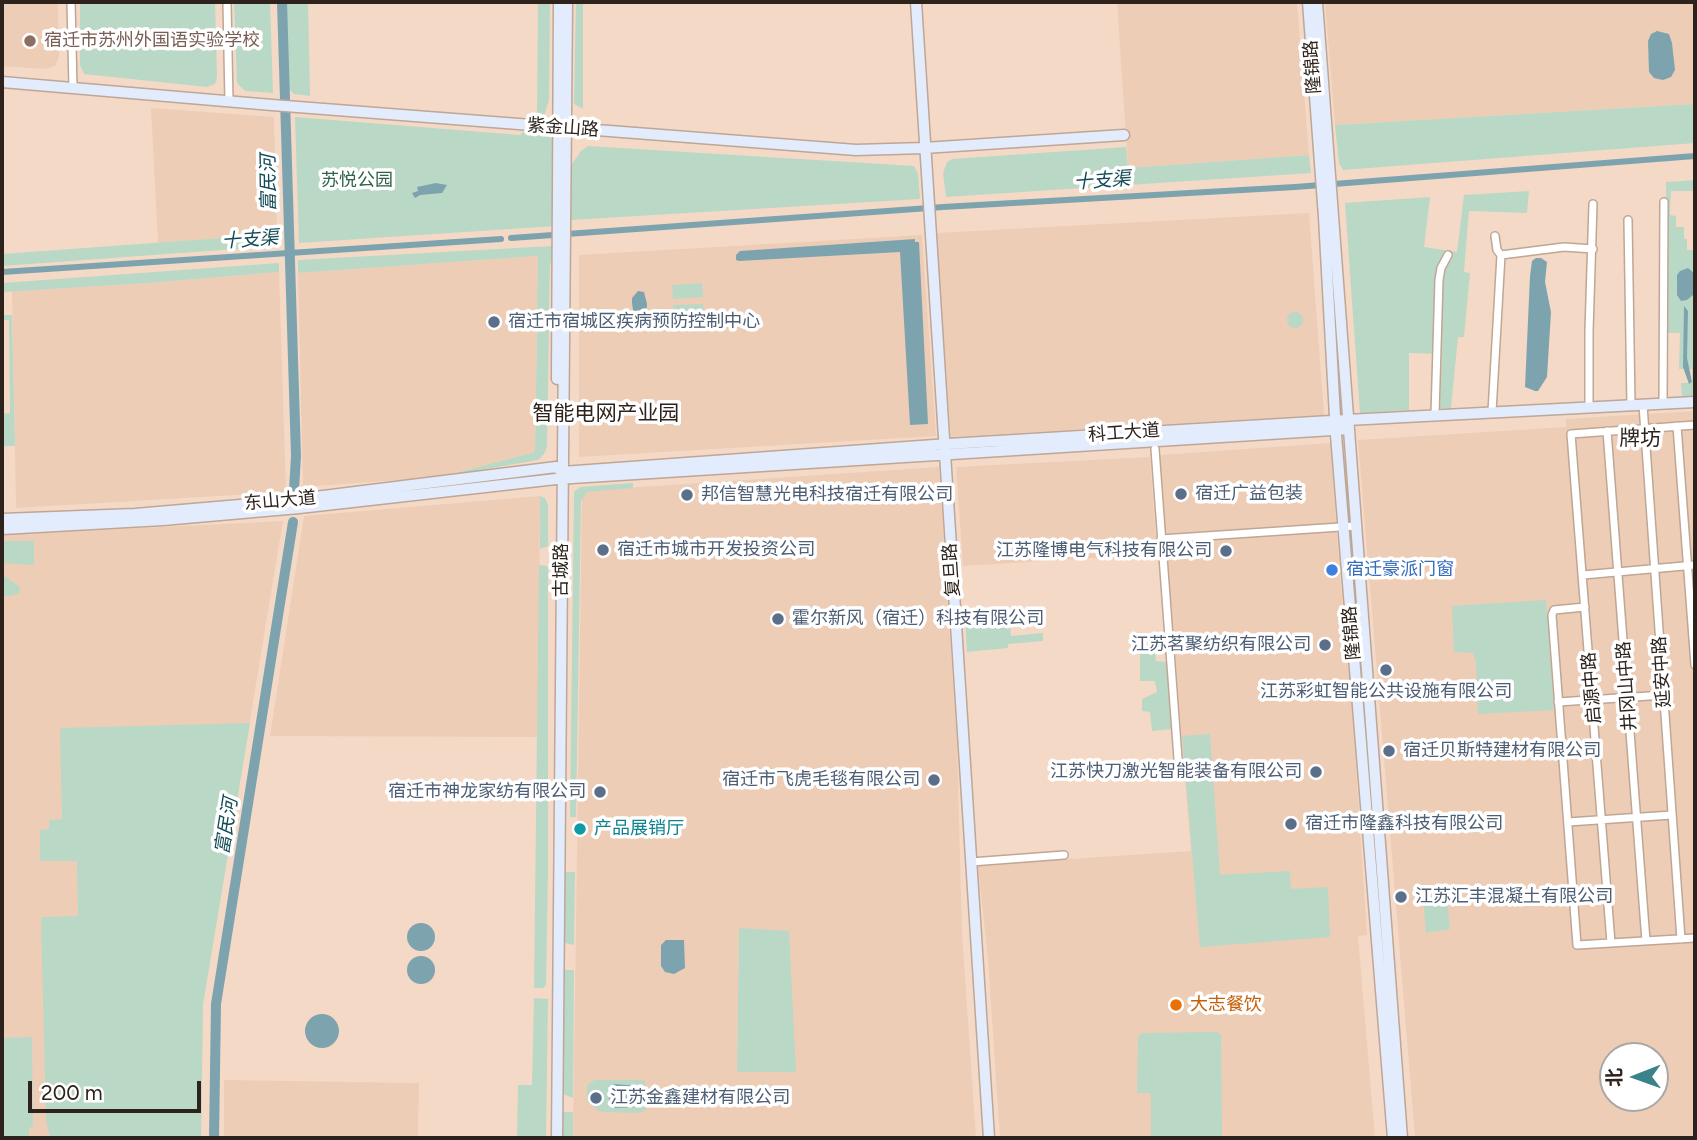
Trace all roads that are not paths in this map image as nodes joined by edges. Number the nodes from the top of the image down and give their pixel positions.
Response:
1 (70, 2) edge
2 (225, 2) edge
3 (559, 2) edge
4 (567, 2) edge
5 (916, 2) edge
6 (1308, 2) edge
7 (1317, 2) edge
8 (2, 82) edge
9 (71, 88) junction
10 (227, 102) junction
11 (562, 128) junction
12 (1124, 135) dead end
13 (924, 148) junction
14 (1324, 156) junction
15 (1664, 202) dead end
16 (1593, 204) dead end
17 (1328, 217) junction
18 (1628, 220) dead end
19 (1495, 236) dead end
20 (1593, 249) junction
21 (1448, 255) dead end
22 (1501, 255) junction
23 (1695, 402) edge
24 (1662, 404) junction
25 (1631, 405) junction
26 (1643, 405) junction
27 (1589, 407) junction
28 (1492, 412) junction
29 (1435, 415) junction
30 (1347, 424) junction
31 (1336, 425) junction
32 (1695, 425) edge
33 (1677, 426) junction
34 (1645, 428) junction
35 (1607, 431) junction
36 (1155, 449) dead end
37 (945, 450) junction
38 (559, 474) junction
39 (2, 519) edge
40 (1349, 526) junction
41 (2, 529) edge
42 (1161, 539) junction
43 (1691, 566) edge
44 (1655, 569) junction
45 (1619, 572) junction
46 (1583, 575) junction
47 (1585, 607) junction
48 (1695, 666) edge
49 (1664, 695) junction
50 (1628, 698) junction
51 (1593, 700) junction
52 (1559, 702) junction
53 (1179, 772) dead end
54 (1672, 815) junction
55 (1637, 818) junction
56 (1602, 820) junction
57 (1568, 822) junction
58 (1064, 855) dead end
59 (971, 862) junction
60 (1695, 938) edge
61 (1681, 939) junction
62 (1646, 941) junction
63 (1611, 943) junction
64 (551, 1138) edge
65 (557, 1138) edge
66 (989, 1138) edge
67 (1393, 1138) edge
68 (1402, 1138) edge

1 - 9 street
2 - 10 street
3 - 11 main road, 古城路
4 - 11 main road, 古城路
5 - 13 main road, 复旦路
6 - 14 main road, 隆锦路
7 - 14 main road, 隆锦路
8 - 9 main road, 紫金山路
9 - 10 main road, 紫金山路
10 - 11 main road, 紫金山路
11 - 13 main road, 紫金山路
11 - 38 main road, 古城路
12 - 13 main road, 紫金山路
13 - 37 main road, 复旦路
14 - 17 main road, 隆锦路
15 - 24 street
16 - 20 street
17 - 30 main road, 隆锦路
17 - 31 main road, 隆锦路
18 - 25 street
19 - 22 street
20 - 22 street
20 - 27 street
21 - 29 street
22 - 28 street
23 - 24 main road, 科工大道
24 - 26 main road, 科工大道
25 - 26 main road, 科工大道
25 - 27 main road, 科工大道
26 - 34 street, 延安中路
27 - 28 main road, 科工大道
28 - 29 main road, 科工大道
29 - 30 main road, 科工大道
30 - 31 main road, 科工大道
30 - 40 main road, 隆锦路
31 - 37 main road, 科工大道
31 - 40 main road, 隆锦路
32 - 33 street
33 - 34 street
33 - 43 street
34 - 35 street
34 - 44 street, 延安中路
35 - 45 street, 井冈山中路
35 - 46 street, 启源中路
36 - 42 street
37 - 38 main road, 科工大道
37 - 59 main road, 复旦路
38 - 39 main road, 东山大道
38 - 41 main road, 东山大道
38 - 64 main road, 古城路
38 - 65 main road, 古城路
40 - 42 street
40 - 67 main road, 隆锦路
40 - 68 main road, 隆锦路
42 - 53 street
43 - 44 street
43 - 48 street
44 - 45 street
44 - 49 street, 延安中路
45 - 46 street
45 - 50 street, 井冈山中路
46 - 47 street, 启源中路
47 - 51 street, 启源中路
47 - 52 street
49 - 50 street
49 - 54 street, 延安中路
50 - 51 street
50 - 55 street, 井冈山中路
51 - 52 street
51 - 56 street, 启源中路
52 - 57 street
54 - 55 street
54 - 61 street, 延安中路
55 - 56 street
55 - 62 street, 井冈山中路
56 - 57 street
56 - 63 street, 启源中路
57 - 63 street
58 - 59 street
59 - 66 main road, 复旦路
60 - 61 street
61 - 62 street
62 - 63 street

